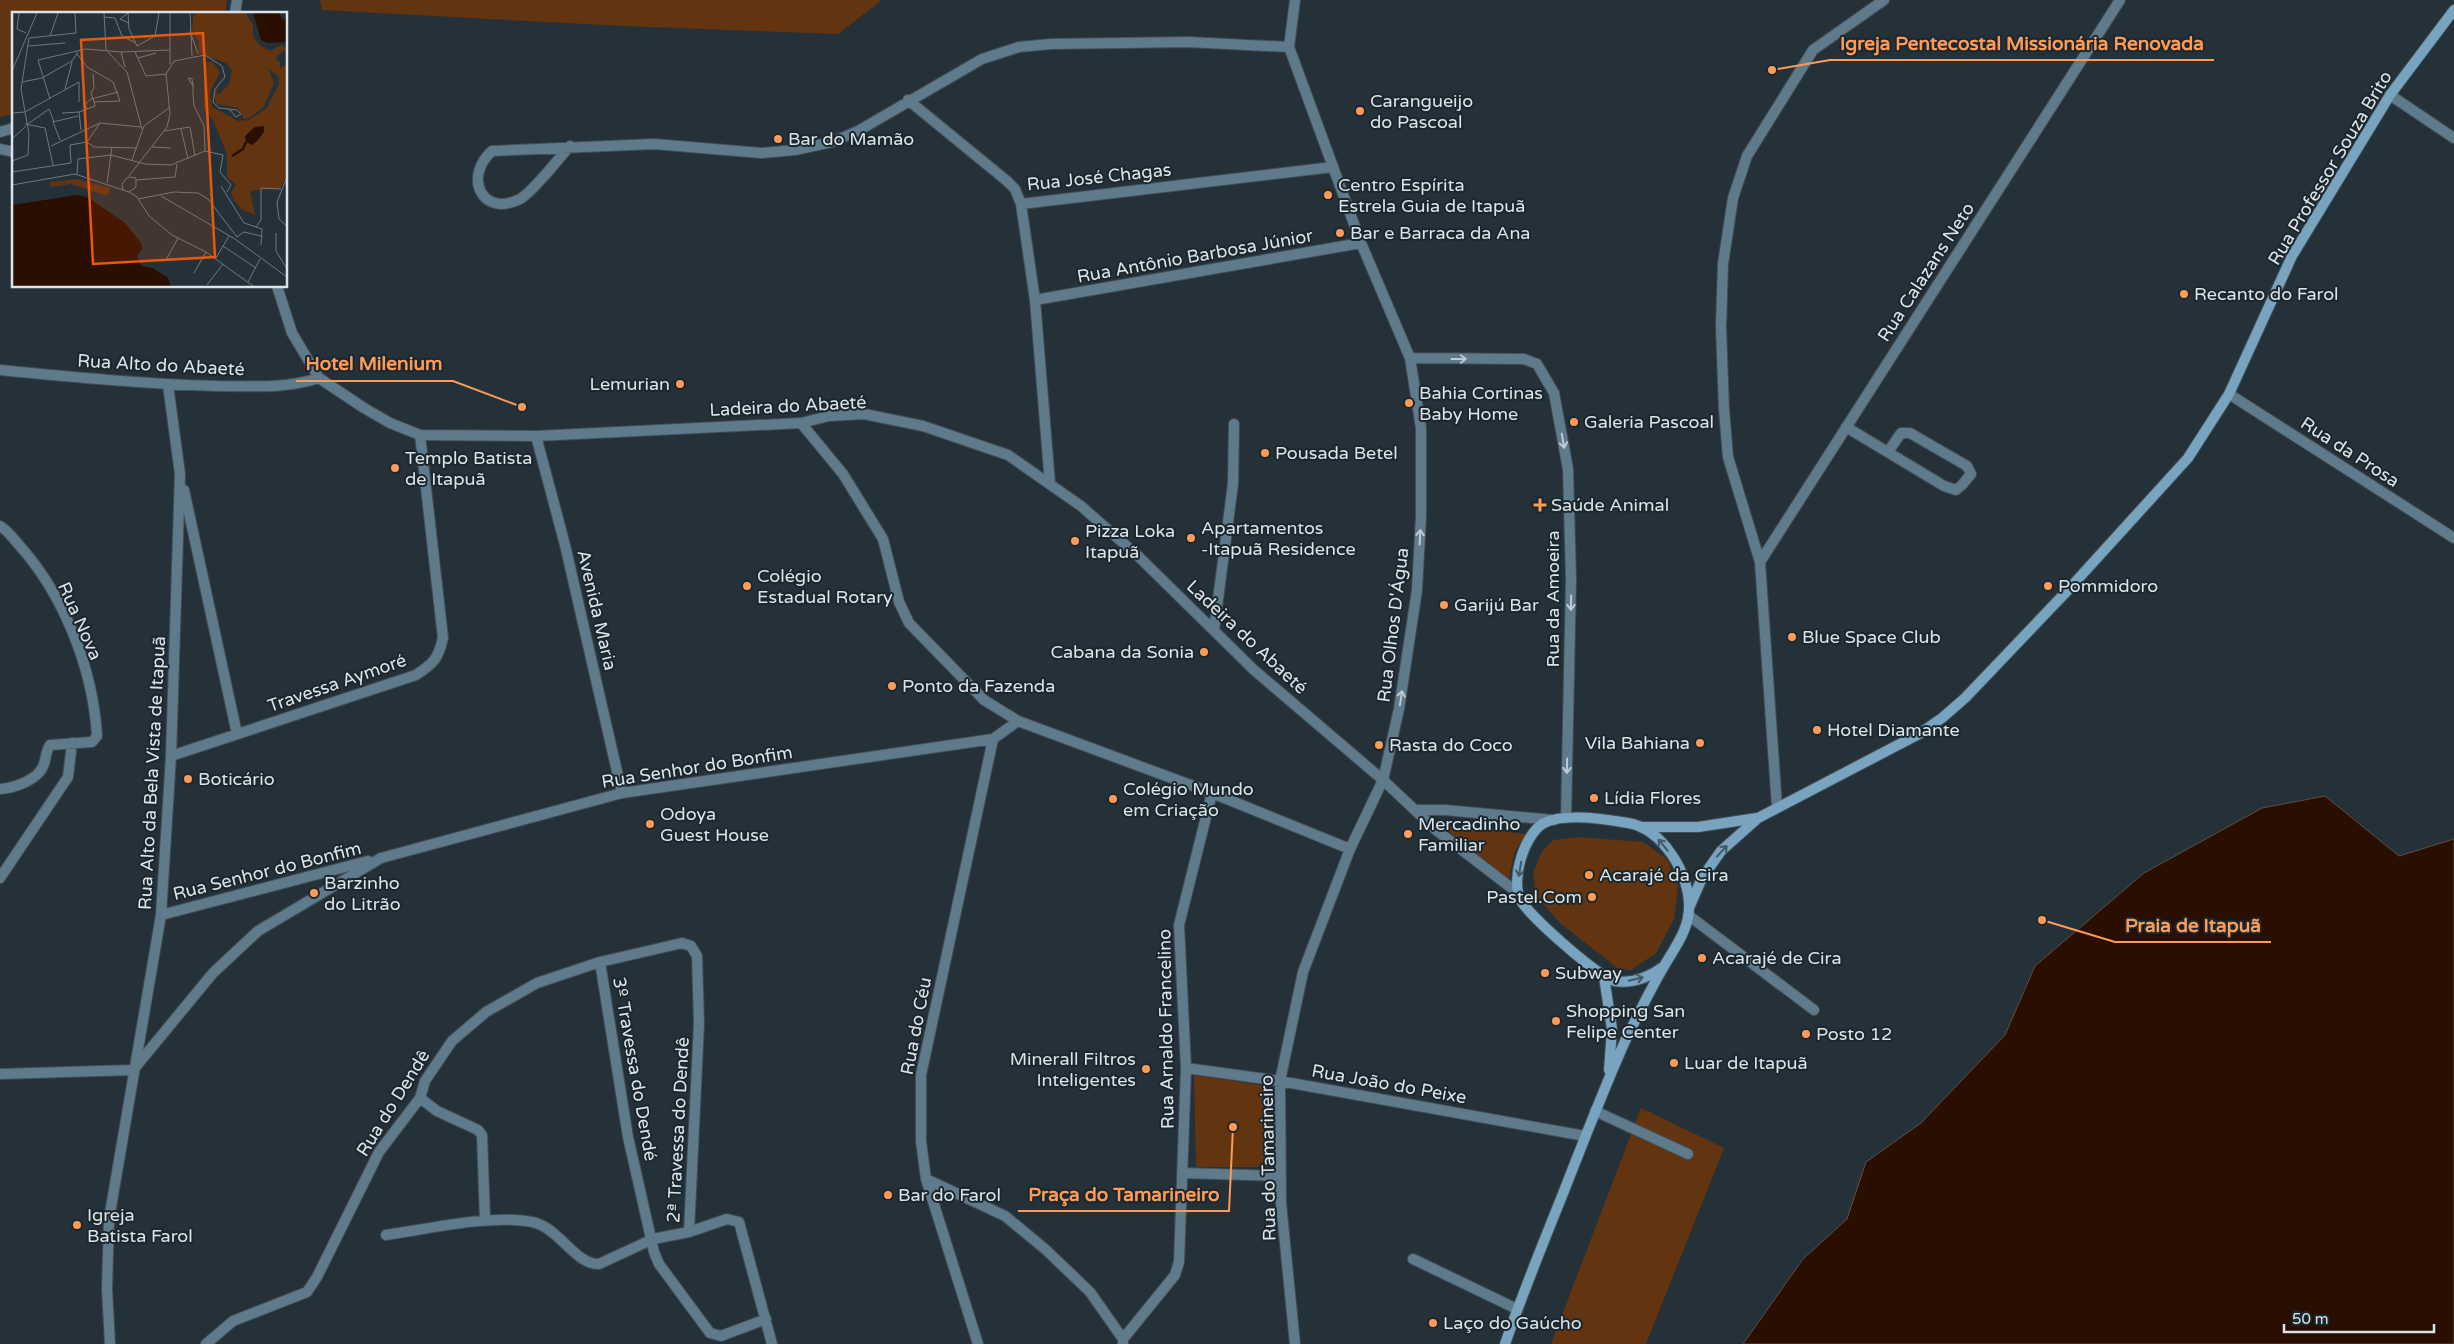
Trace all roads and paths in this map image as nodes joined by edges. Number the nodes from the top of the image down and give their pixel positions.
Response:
1 (1295, 0) edge
2 (1884, 0) edge
3 (2120, 0) edge
4 (2454, 10) edge
5 (1289, 47) junction
6 (2390, 95) junction
7 (908, 100) junction
8 (2454, 138) edge
9 (570, 146) junction
10 (1332, 167) junction
11 (1021, 204) junction
12 (1361, 243) junction
13 (278, 288) edge
14 (1035, 300) junction
15 (1410, 358) junction
16 (0, 370) edge
17 (318, 378) junction
18 (168, 385) junction
19 (2229, 394) junction
20 (801, 423) junction
21 (1234, 424) dead end
22 (1846, 427) junction
23 (420, 435) junction
24 (536, 436) junction
25 (1888, 452) junction
26 (180, 474) junction
27 (1050, 484) junction
28 (0, 526) edge
29 (2454, 538) edge
30 (1760, 562) junction
31 (1214, 630) junction
32 (1018, 721) junction
33 (237, 734) junction
34 (993, 739) junction
35 (72, 743) junction
36 (171, 756) junction
37 (1384, 780) junction
38 (0, 789) edge
39 (622, 793) junction
40 (1212, 793) junction
41 (1777, 807) junction
42 (1416, 810) junction
43 (1566, 818) junction
44 (1758, 818) junction
45 (1555, 820) junction
46 (1643, 827) junction
47 (1350, 849) junction
48 (381, 858) junction
49 (0, 878) edge
50 (1518, 893) junction
51 (1689, 912) junction
52 (161, 914) junction
53 (666, 947) joint
54 (600, 962) junction
55 (1663, 967) junction
56 (1604, 977) junction
57 (1814, 1010) dead end
58 (1186, 1068) junction
59 (133, 1070) junction
60 (0, 1074) edge
61 (1608, 1078) junction
62 (1280, 1081) junction
63 (420, 1098) junction
64 (1595, 1111) junction
65 (1586, 1136) junction
66 (1688, 1154) dead end
67 (1184, 1172) junction
68 (1281, 1176) junction
69 (926, 1179) junction
70 (485, 1220) junction
71 (689, 1232) junction
72 (386, 1235) dead end
73 (653, 1239) junction
74 (1413, 1259) dead end
75 (1517, 1309) junction
76 (766, 1319) junction
77 (1123, 1342) edge
78 (110, 1344) edge
79 (206, 1344) edge
80 (772, 1344) edge
81 (978, 1344) edge
82 (1295, 1344) edge
83 (1505, 1344) edge

1 - 5 street
2 - 30 street
3 - 22 street, Rua Calazans Neto
4 - 6 main road, Rua Professor Souza Brito
5 - 7 street
5 - 10 street, Rua Olhos D'Água
6 - 8 street
6 - 19 main road, Rua Professor Souza Brito
7 - 9 street
7 - 11 street, Rua José Chagas
9 - 9 street
10 - 11 street, Rua José Chagas
10 - 12 street, Rua Olhos D'Água
11 - 14 street
12 - 14 street, Rua Antônio Barbosa Júnior
12 - 15 street, Rua Olhos D'Água
13 - 17 street, Ladeira do Abaeté
14 - 27 street
37 -> 15 street, Rua Olhos D'Água
15 -> 43 street, Rua da Amoeira
16 - 18 street, Rua Alto do Abaeté
17 - 18 street, Rua Alto do Abaeté
17 - 23 street, Ladeira do Abaeté
18 - 26 street, Rua Alto da Bela Vista de Itapuã
19 - 29 street, Rua da Prosa
19 - 41 main road, Rua Professor Souza Brito
20 - 24 street, Ladeira do Abaeté
20 - 27 street, Ladeira do Abaeté
20 - 32 street
21 - 31 street
22 - 25 street
22 - 30 street, Rua Calazans Neto
23 - 24 street, Ladeira do Abaeté
23 - 33 street, Travessa Aymoré
24 - 39 street, Avenida Maria
25 - 25 street
26 - 33 street, Rua Alto da Bela Vista de Itapuã
26 - 36 street, Rua Alto da Bela Vista de Itapuã
27 - 31 street, Ladeira do Abaeté
28 - 35 street, Rua Nova
30 - 41 street
31 - 37 street, Ladeira do Abaeté
32 - 34 street, Rua Senhor do Bonfim
32 - 40 street
33 - 36 street, Travessa Aymoré
34 - 39 street, Rua Senhor do Bonfim
34 - 69 street, Rua do Céu
35 - 38 street
35 - 49 street
36 - 52 street, Rua Alto da Bela Vista de Itapuã
37 - 42 street, Ladeira do Abaeté
37 - 47 street, Rua do Tamarineiro
39 - 48 street, Rua Senhor do Bonfim
40 - 47 street
40 - 58 street, Rua Arnaldo Francelino
41 - 44 main road, Rua Professor Souza Brito
42 - 45 street
42 - 50 street, Ladeira do Abaeté
43 - 45 main road
43 - 46 main road
44 - 46 main road, Rua Professor Souza Brito
51 -> 44 main road, Rua Professor Souza Brito
45 -> 50 main road
51 -> 46 main road
47 - 62 street, Rua do Tamarineiro
48 - 52 street, Rua Senhor do Bonfim
48 - 59 street, Rua Senhor do Bonfim
50 - 56 main road
51 - 55 main road
51 - 57 street
52 - 59 street, Rua Alto da Bela Vista de Itapuã
53 - 54 street, Rua do Dendê
53 - 71 street, 2ª Travessa do Dendê
54 - 63 street, Rua do Dendê
54 - 73 street, 3º Travessa do Dendé
56 -> 55 main road
55 - 61 main road
56 - 61 main road
58 - 62 street, Rua João do Peixe
58 - 67 street, Rua Arnaldo Francelino
59 - 60 street
59 - 78 street, Rua Alto da Bela Vista de Itapuã
61 - 64 main road
62 - 65 street, Rua João do Peixe
62 - 68 street, Rua do Tamarineiro
63 - 70 street
63 - 79 street, Rua do Dendê
64 - 65 main road
64 - 66 street
65 - 75 main road
67 - 68 street
67 - 77 street, Rua Arnaldo Francelino
68 - 82 street, Rua do Tamarineiro
69 - 77 street
69 - 81 street, Rua do Céu
70 - 72 street
70 - 73 street, 2ª Travessa do Dendê
71 - 73 street, 2ª Travessa do Dendê
71 - 76 street
73 - 76 street, 3º Travessa do Dendé
74 - 75 street
75 - 83 main road
76 - 80 street

